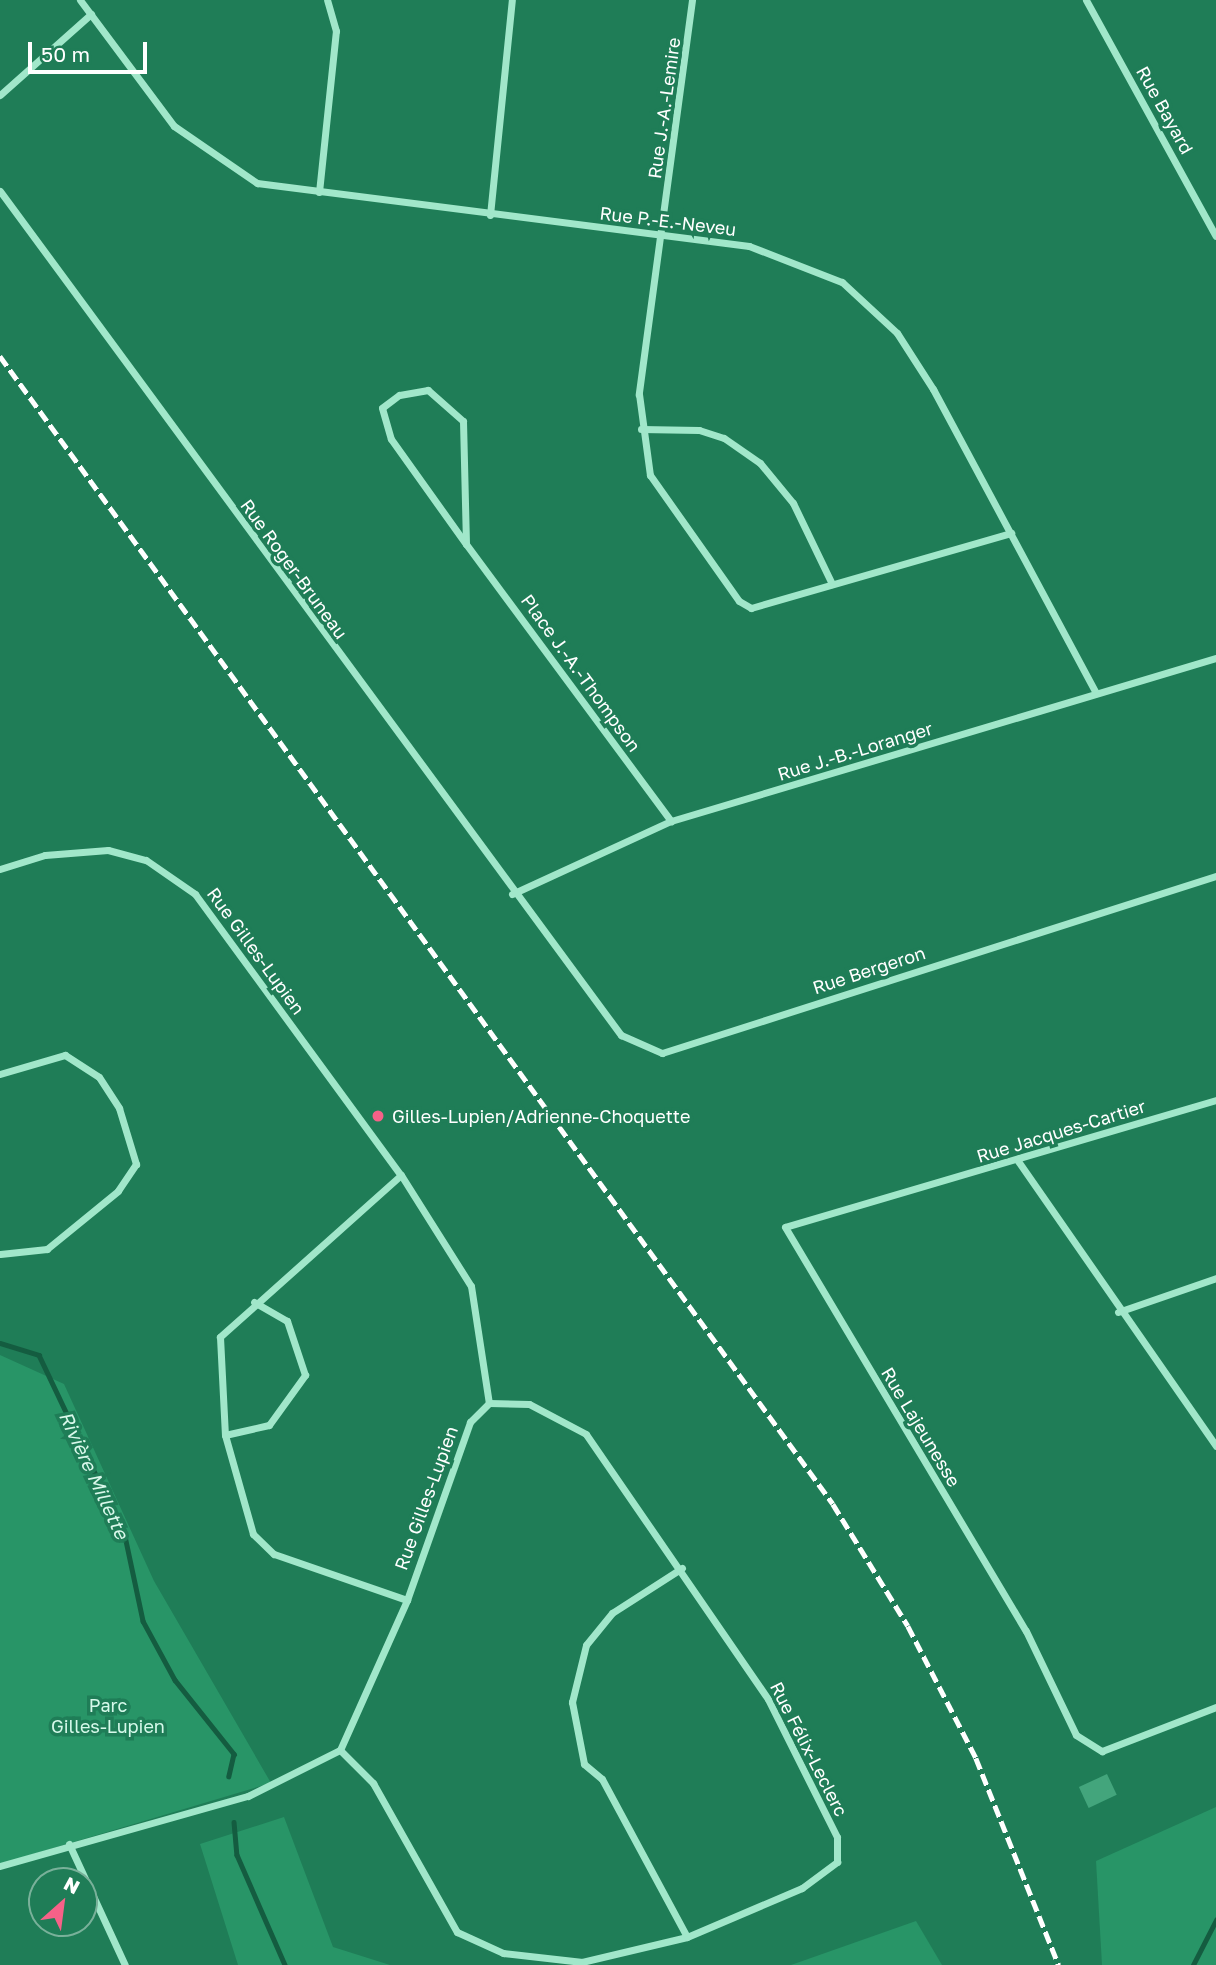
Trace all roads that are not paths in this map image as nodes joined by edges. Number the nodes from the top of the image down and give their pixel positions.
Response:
1 (80, 0) edge
2 (327, 0) edge
3 (512, 0) edge
4 (692, 0) edge
5 (1086, 0) edge
6 (91, 14) junction
7 (0, 95) edge
8 (0, 191) edge
9 (319, 192) junction
10 (490, 215) junction
11 (1213, 225) edge
12 (1216, 236) edge
13 (661, 238) junction
14 (641, 429) junction
15 (1011, 533) junction
16 (466, 544) junction
17 (832, 584) junction
18 (1216, 658) edge
19 (1096, 693) junction
20 (671, 821) junction
21 (0, 869) edge
22 (1216, 876) edge
23 (512, 894) junction
24 (565, 963) joint
25 (0, 1074) edge
26 (1216, 1100) edge
27 (1018, 1161) junction
28 (401, 1175) junction
29 (914, 1192) joint
30 (0, 1254) edge
31 (1216, 1278) edge
32 (254, 1302) junction
33 (1118, 1312) junction
34 (489, 1403) junction
35 (225, 1435) junction
36 (1216, 1446) edge
37 (682, 1568) junction
38 (407, 1600) junction
39 (1216, 1707) edge
40 (340, 1750) junction
41 (69, 1844) junction
42 (0, 1866) edge
43 (687, 1937) junction
44 (125, 1965) edge

1 - 6 street, Rue P.-E.-Neveu
2 - 9 street
3 - 10 street
4 - 13 street, Rue J.-A.-Lemire
5 - 11 street, Rue Bayard
6 - 7 street
6 - 9 street, Rue P.-E.-Neveu
8 - 23 street, Rue Roger-Bruneau
9 - 10 street, Rue P.-E.-Neveu
10 - 13 street, Rue P.-E.-Neveu
11 - 12 street, Rue Bayard
13 - 14 street, Rue J.-A.-Lemire
13 - 15 street, Rue P.-E.-Neveu
14 - 17 street
14 - 17 street, Rue J.-A.-Lemire
15 - 17 street, Rue J.-A.-Lemire
15 - 19 street, Rue P.-E.-Neveu
16 - 16 street, Place J.-A.-Thompson
16 - 20 street, Place J.-A.-Thompson
18 - 19 street, Rue J.-B.-Loranger
19 - 20 street, Rue J.-B.-Loranger
20 - 23 street, Rue J.-B.-Loranger
21 - 28 street, Rue Gilles-Lupien
22 - 24 street, Rue Bergeron
23 - 24 street, Rue Roger-Bruneau
25 - 30 street
26 - 27 street, Rue Jacques-Cartier
27 - 29 street, Rue Jacques-Cartier
27 - 33 street
28 - 32 street
28 - 34 street, Rue Gilles-Lupien
29 - 39 street, Rue Lajeunesse
31 - 33 street
32 - 35 street
32 - 35 street
33 - 36 street
34 - 37 street, Rue Félix-Leclerc
34 - 38 street, Rue Gilles-Lupien
35 - 38 street
37 - 43 street
37 - 43 street, Rue Félix-Leclerc
38 - 40 street, Rue Gilles-Lupien
40 - 41 street
40 - 43 street, Rue Félix-Leclerc
41 - 42 street
41 - 44 street

